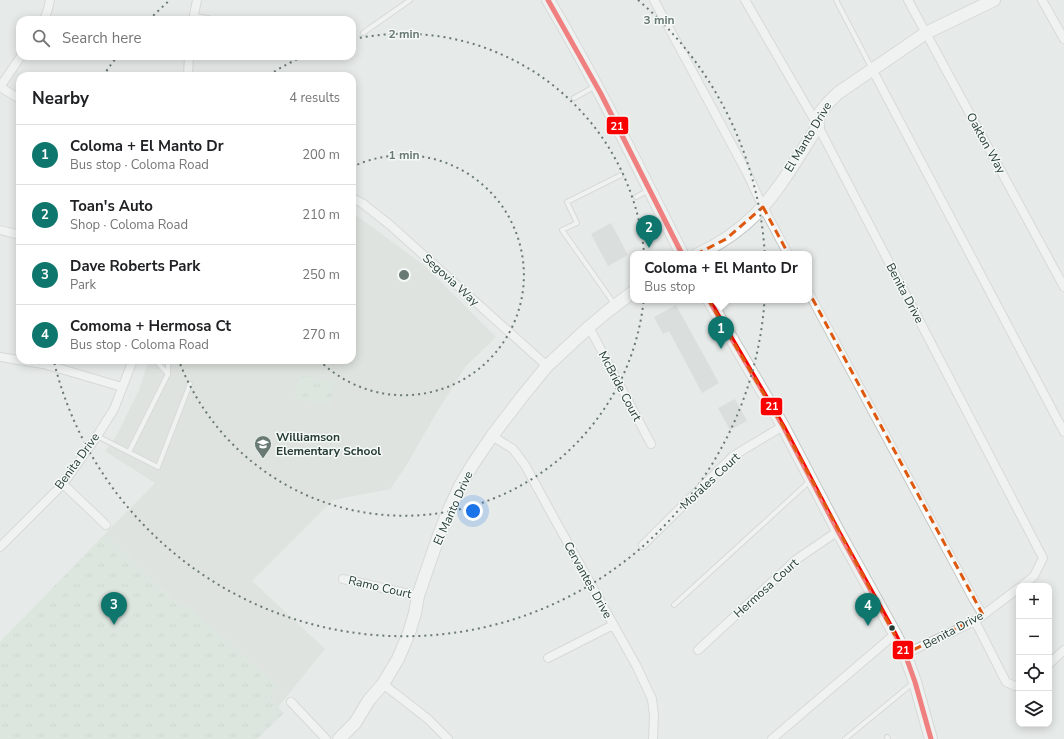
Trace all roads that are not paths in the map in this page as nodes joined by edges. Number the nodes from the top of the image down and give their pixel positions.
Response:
1 (50, 0) edge
2 (197, 0) edge
3 (410, 0) edge
4 (548, 0) edge
5 (654, 0) edge
6 (745, 0) edge
7 (836, 0) edge
8 (908, 0) edge
9 (994, 0) edge
10 (1042, 0) edge
11 (45, 16) edge
12 (194, 16) edge
13 (363, 33) dead end
14 (926, 34) junction
15 (1064, 39) edge
16 (17, 60) edge
17 (189, 60) edge
18 (872, 69) junction
19 (188, 72) edge
20 (596, 86) junction
21 (0, 87) edge
22 (16, 97) edge
23 (574, 98) dead end
24 (818, 126) junction
25 (622, 175) dead end
26 (649, 190) junction
27 (636, 197) dead end
28 (356, 200) edge
29 (763, 207) junction
30 (0, 230) edge
31 (16, 234) edge
32 (680, 251) edge
33 (704, 251) edge
34 (786, 251) edge
35 (1064, 287) edge
36 (630, 294) edge
37 (812, 299) edge
38 (711, 303) edge
39 (616, 305) junction
40 (589, 327) junction
41 (0, 357) edge
42 (16, 360) edge
43 (43, 364) edge
44 (131, 364) edge
45 (159, 364) edge
46 (168, 364) edge
47 (548, 366) junction
48 (168, 374) junction
49 (190, 384) dead end
50 (122, 387) junction
51 (783, 426) junction
52 (1064, 432) edge
53 (97, 436) junction
54 (492, 436) junction
55 (651, 444) dead end
56 (129, 452) junction
57 (811, 480) junction
58 (63, 484) junction
59 (106, 525) dead end
60 (838, 531) junction
61 (643, 545) dead end
62 (0, 547) edge
63 (343, 579) dead end
64 (1026, 583) edge
65 (1016, 590) edge
66 (418, 596) junction
67 (674, 605) dead end
68 (983, 615) junction
69 (975, 621) junction
70 (613, 625) junction
71 (895, 634) junction
72 (698, 650) dead end
73 (1064, 650) edge
74 (905, 654) junction
75 (548, 658) dead end
76 (1052, 661) edge
77 (914, 682) junction
78 (383, 684) junction
79 (1016, 686) edge
80 (291, 702) dead end
81 (326, 739) edge
82 (339, 739) edge
83 (448, 739) edge
84 (653, 739) edge
85 (772, 739) edge
86 (845, 739) edge
87 (931, 739) edge

1 - 11 street
2 - 12 street
3 - 13 lane
4 - 20 street
5 - 29 street
6 - 24 street, Benita Drive
7 - 18 lane
8 - 14 street, Oakton Way
9 - 14 street, El Manto Drive
10 - 15 street
14 - 18 street, El Manto Drive
14 - 35 street, Oakton Way
16 - 21 street
17 - 19 street
18 - 24 street, El Manto Drive
18 - 52 street
20 - 23 lane
20 - 26 street
21 - 22 street
24 - 29 street, El Manto Drive
24 - 64 street, Benita Drive
25 - 39 lane
26 - 27 lane
26 - 32 street
28 - 47 street, Segovia Way
29 - 33 street, El Manto Drive
29 - 34 street
30 - 31 street
36 - 39 street, El Manto Drive
37 - 68 street
38 - 51 street
39 - 40 street, El Manto Drive
40 - 47 street, El Manto Drive
40 - 55 street, McBride Court
41 - 42 street
43 - 50 street
44 - 50 street, Benita Drive
45 - 48 lane
46 - 48 lane
47 - 54 street, El Manto Drive
48 - 56 lane
49 - 56 lane
50 - 53 street, Benita Drive
51 - 57 street
51 - 61 street, Morales Court
53 - 56 lane
53 - 58 street, Benita Drive
54 - 66 street, El Manto Drive
54 - 70 street, Cervantes Drive
57 - 60 street
57 - 67 lane
58 - 59 street
58 - 62 street, Benita Drive
60 - 71 street
60 - 72 street, Hermosa Court
63 - 66 street, Ramo Court
65 - 68 street, Benita Drive
66 - 78 street, El Manto Drive
68 - 69 street, Benita Drive
69 - 74 street, Benita Drive
69 - 79 street
70 - 75 street
70 - 84 street, Cervantes Drive
71 - 74 street
71 - 85 street
73 - 76 street
74 - 77 street
77 - 86 lane
77 - 87 street
78 - 82 street, El Manto Drive
78 - 83 street
80 - 81 street

